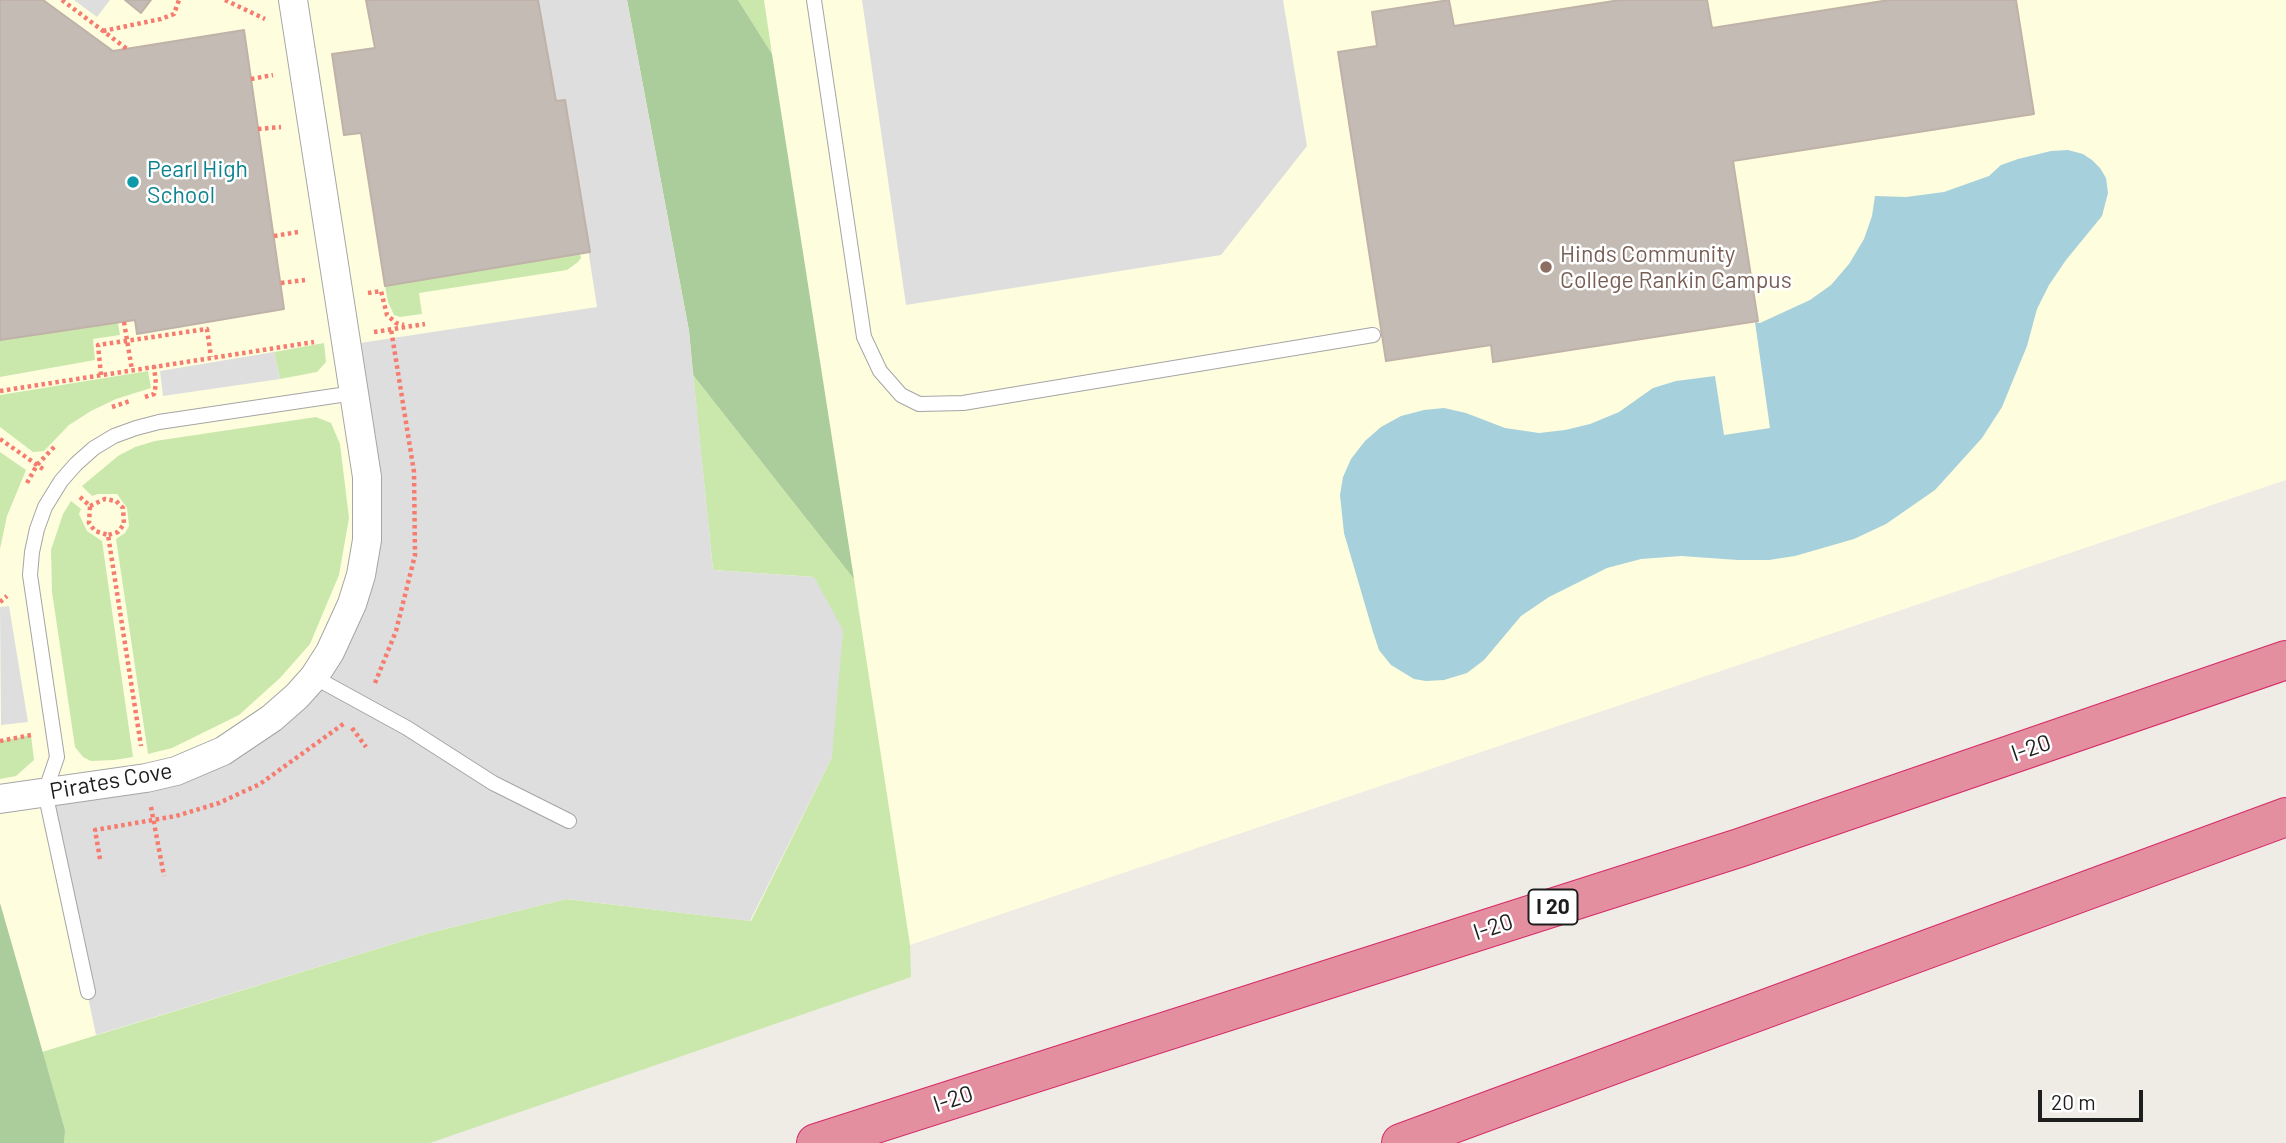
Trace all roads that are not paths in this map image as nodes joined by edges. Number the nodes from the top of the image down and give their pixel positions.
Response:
1 (293, 0) edge
2 (814, 0) edge
3 (1373, 335) dead end
4 (354, 393) junction
5 (2286, 660) edge
6 (314, 677) junction
7 (45, 792) junction
8 (0, 799) edge
9 (2286, 817) edge
10 (569, 821) dead end
11 (88, 992) dead end
12 (816, 1143) edge
13 (1401, 1143) edge

1 - 4 street, Pirates Cove
2 - 3 lane
4 - 6 street, Pirates Cove
4 - 7 lane
5 - 12 highway, I-20 / I 20
6 - 7 street, Pirates Cove
6 - 10 lane
7 - 8 street, Pirates Cove
7 - 11 lane
9 - 13 highway

